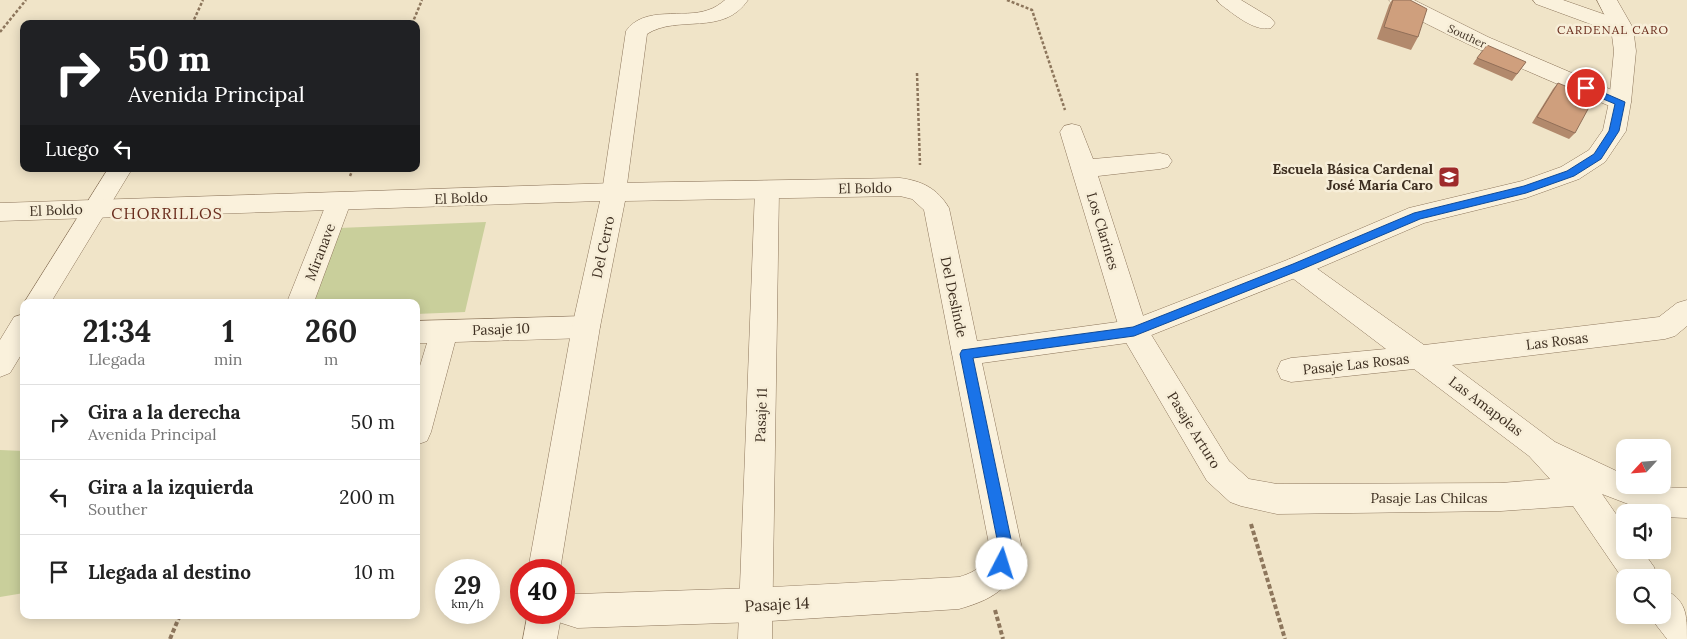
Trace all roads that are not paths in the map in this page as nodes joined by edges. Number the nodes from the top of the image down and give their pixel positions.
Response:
1 (738, 0) edge
2 (1227, 0) edge
3 (1399, 0) edge
4 (1543, 0) edge
5 (1607, 0) edge
6 (1264, 23) dead end
7 (1622, 28) junction
8 (1620, 102) junction
9 (1072, 132) road end
10 (1160, 162) dead end
11 (1084, 169) junction
12 (118, 172) edge
13 (767, 190) junction
14 (921, 191) joint
15 (614, 192) junction
16 (339, 202) junction
17 (93, 209) junction
18 (0, 212) edge
19 (1296, 267) junction
20 (39, 299) edge
21 (301, 299) edge
22 (1687, 310) edge
23 (586, 327) junction
24 (430, 331) edge
25 (1134, 331) junction
26 (20, 334) edge
27 (966, 354) junction
28 (1421, 357) junction
29 (0, 365) edge
30 (1291, 370) dead end
31 (420, 403) edge
32 (1540, 446) junction
33 (1581, 491) junction
34 (1278, 499) joint
35 (1687, 504) edge
36 (546, 559) edge
37 (1636, 569) edge
38 (987, 581) joint
39 (755, 606) junction
40 (575, 611) edge
41 (1671, 617) edge
42 (543, 624) edge
43 (1687, 638) edge
44 (540, 639) edge
45 (755, 639) edge

1 - 15 street, Del Cerro
2 - 6 street
3 - 8 street, Souther
4 - 7 street
5 - 7 street
7 - 8 street
8 - 19 street
9 - 11 street, Los Clarines
10 - 11 street
11 - 25 street, Los Clarines
12 - 17 street
13 - 14 street, El Boldo
13 - 15 street, El Boldo
13 - 39 street, Pasaje 11
14 - 27 street, Del Deslinde
15 - 16 street, El Boldo
15 - 23 street, Del Cerro
16 - 17 street, El Boldo
16 - 21 street, Miranave
17 - 18 street, El Boldo
17 - 20 street
19 - 25 street
19 - 28 street, Las Amapolas
22 - 28 street, Las Rosas
23 - 24 street, Pasaje 10
23 - 36 street, Del Cerro
24 - 31 street
25 - 27 street
25 - 34 street, Pasaje Arturo
26 - 29 street
27 - 38 street, Del Deslinde
28 - 30 street, Pasaje Las Rosas
28 - 32 street, Las Amapolas
32 - 33 street, Las Amapolas
32 - 35 street
33 - 34 street, Pasaje Las Chilcas
33 - 37 street, Las Amapolas
38 - 39 street, Pasaje 14
39 - 40 street, Pasaje 14
39 - 45 street, Pasaje 11
41 - 43 street
42 - 44 street

